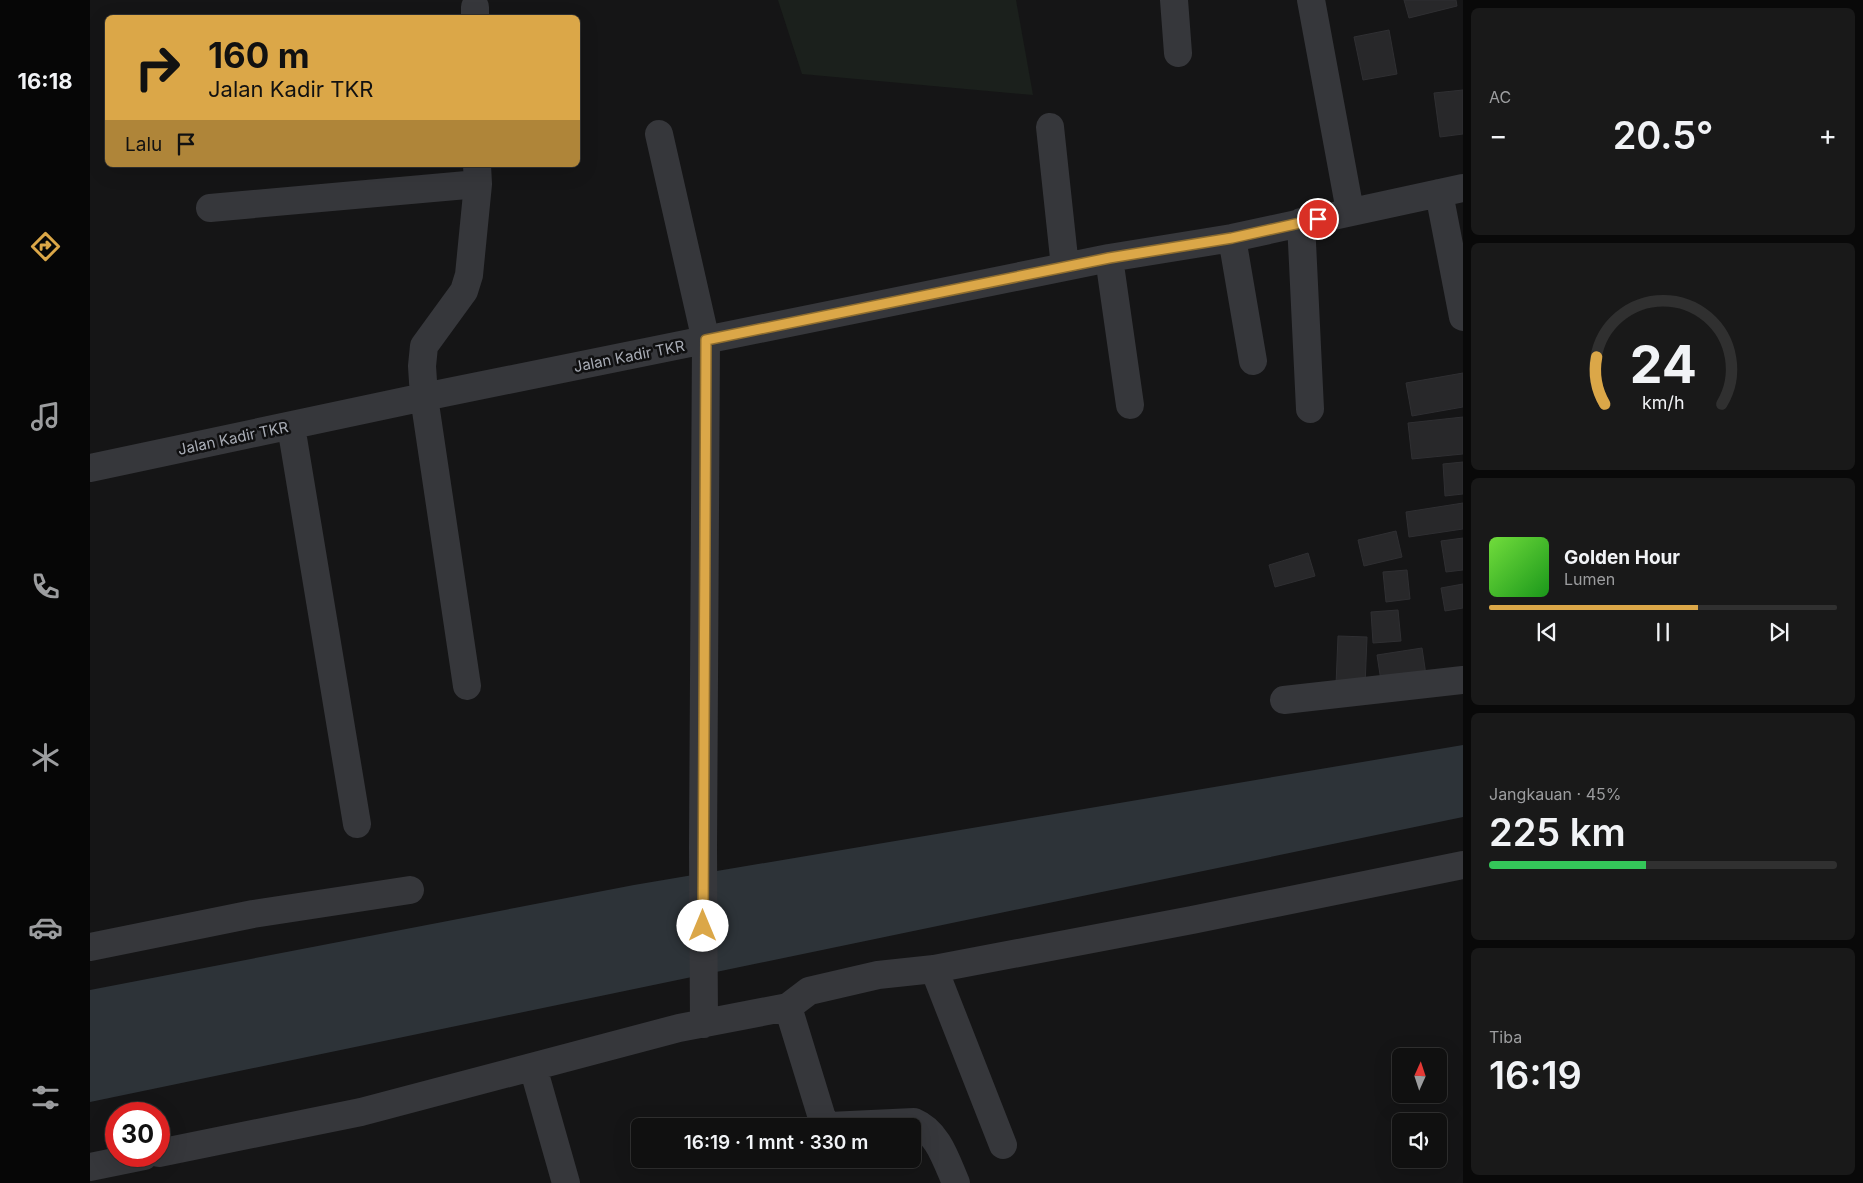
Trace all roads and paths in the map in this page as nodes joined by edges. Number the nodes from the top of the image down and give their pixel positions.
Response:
1 (1174, 0) edge
2 (1311, 0) edge
3 (1178, 53) dead end
4 (1050, 127) dead end
5 (659, 134) dead end
6 (477, 175) edge
7 (1451, 190) edge
8 (210, 208) dead end
9 (1350, 211) junction
10 (1302, 222) junction
11 (1232, 238) junction
12 (1109, 258) junction
13 (1065, 267) junction
14 (1463, 317) edge
15 (706, 340) junction
16 (1253, 361) dead end
17 (424, 397) junction
18 (1130, 405) dead end
19 (1310, 409) dead end
20 (291, 426) junction
21 (90, 468) edge
22 (1463, 680) edge
23 (467, 686) dead end
24 (1284, 700) dead end
25 (357, 824) dead end
26 (1463, 865) edge
27 (410, 890) dead end
28 (90, 947) edge
29 (934, 969) junction
30 (788, 1008) junction
31 (704, 1024) junction
32 (533, 1067) junction
33 (1003, 1145) dead end
34 (170, 1151) edge
35 (105, 1164) edge
36 (90, 1167) edge
37 (566, 1183) edge
38 (956, 1183) edge

1 - 3 street
2 - 9 street
4 - 13 street
5 - 15 street
6 - 8 street
6 - 17 street
7 - 9 street, Jalan Kadir TKR
7 - 14 street
9 - 10 street, Jalan Kadir TKR
10 - 11 street, Jalan Kadir TKR
10 - 19 street
11 - 12 street, Jalan Kadir TKR
11 - 16 street
12 - 13 street, Jalan Kadir TKR
12 - 18 street
13 - 15 street, Jalan Kadir TKR
15 - 17 street, Jalan Kadir TKR
15 - 31 street
17 - 20 street, Jalan Kadir TKR
17 - 23 street
20 - 21 street, Jalan Kadir TKR
20 - 25 street
22 - 24 street
26 - 29 street
27 - 28 street
29 - 30 street
29 - 33 street
30 - 31 street
30 - 38 street
31 - 32 street
32 - 34 street
32 - 37 street
35 - 36 street

